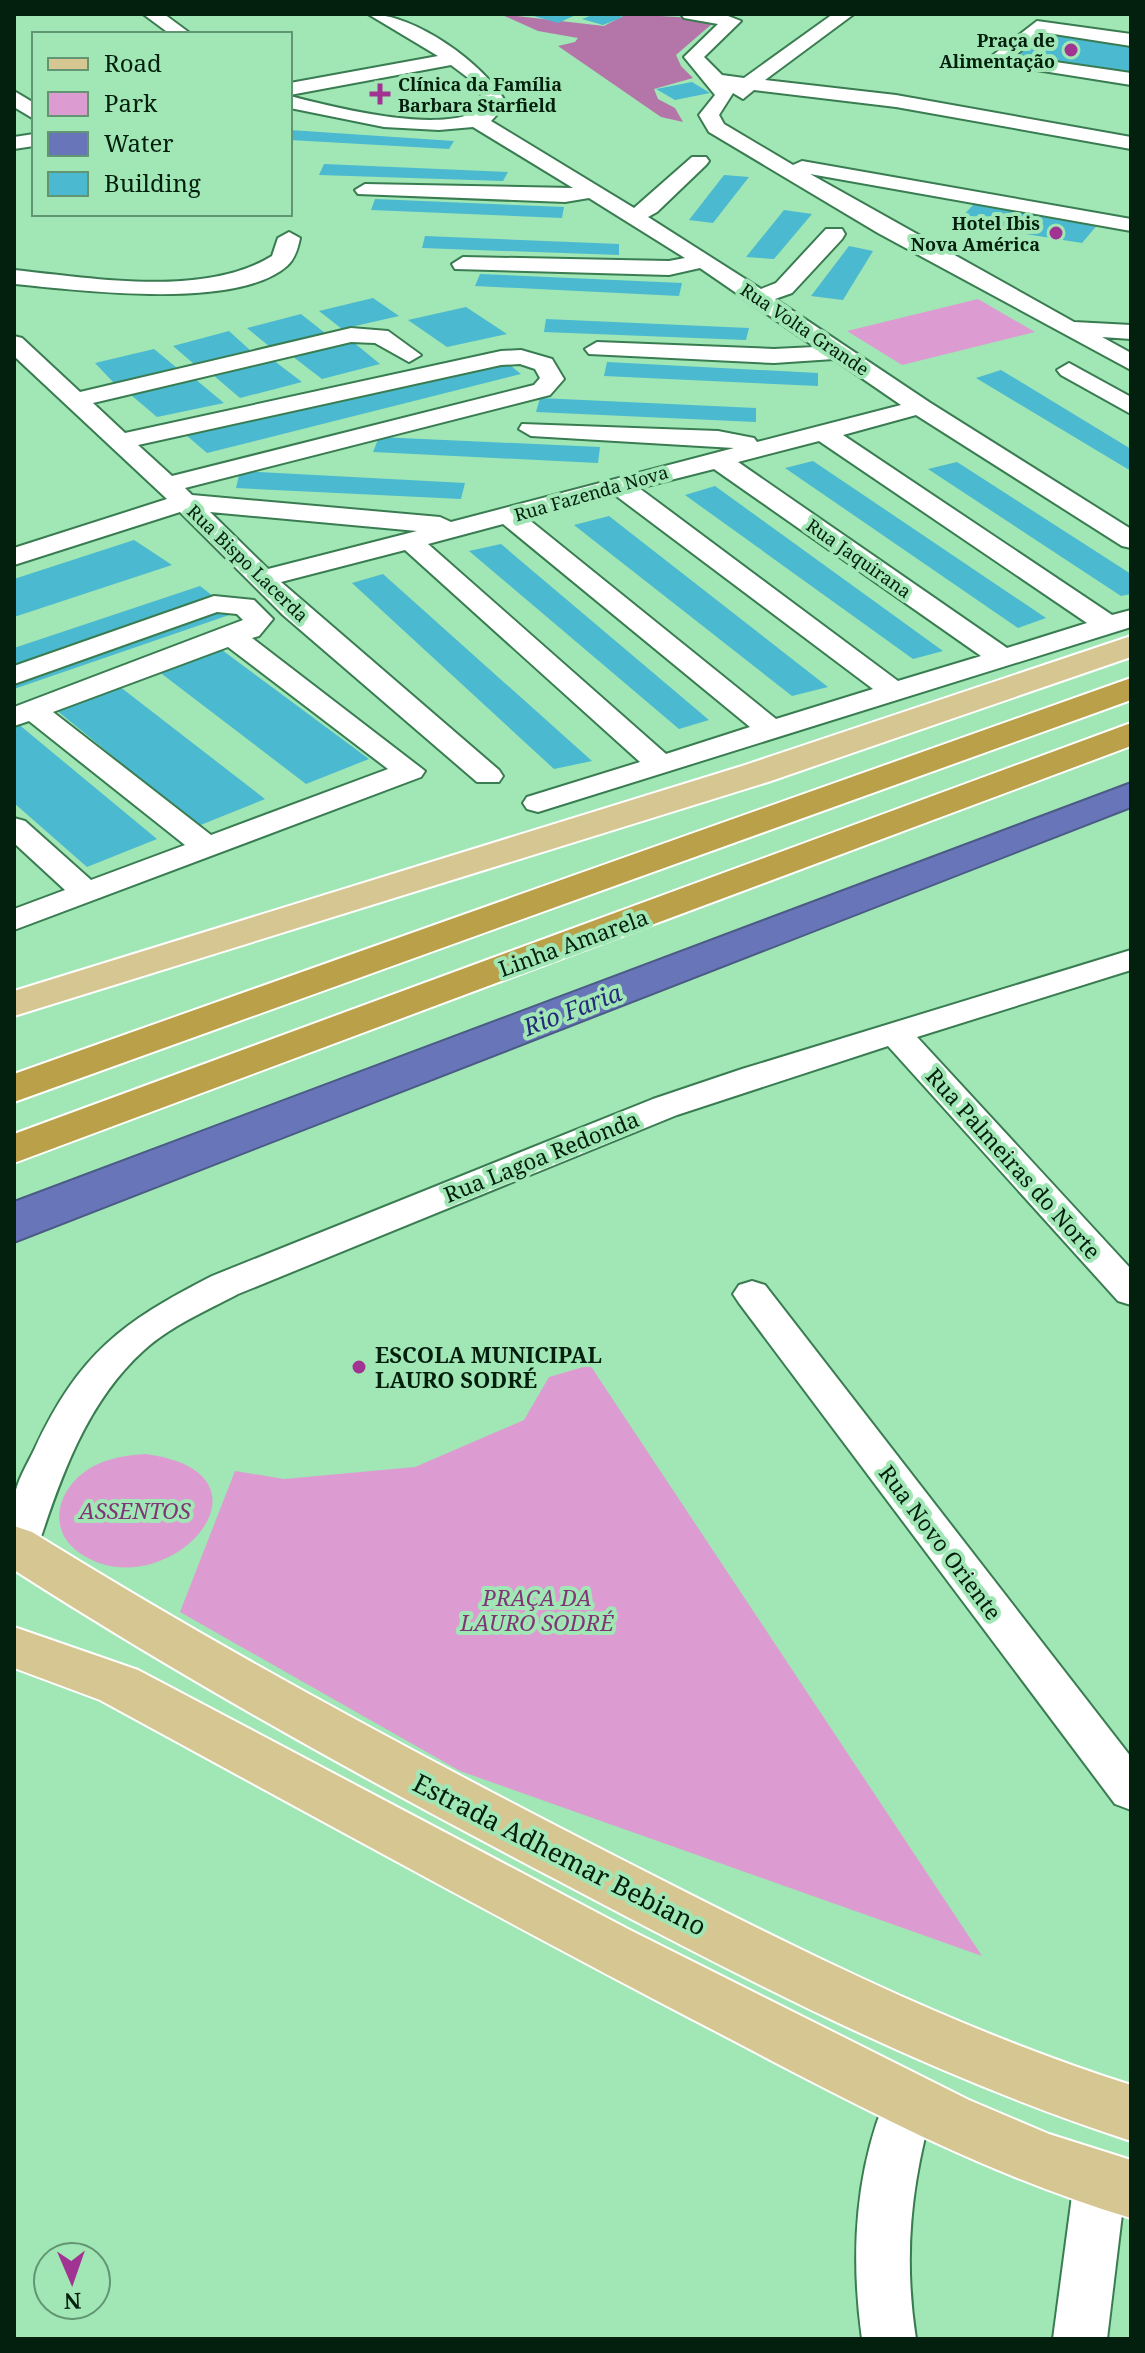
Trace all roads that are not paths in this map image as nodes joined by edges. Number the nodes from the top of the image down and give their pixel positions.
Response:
1 (152, 14) edge
2 (377, 14) edge
3 (690, 14) edge
4 (845, 14) edge
5 (732, 21) junction
6 (179, 32) edge
7 (752, 32) dead end
8 (1131, 40) edge
9 (725, 54) dead end
10 (453, 59) junction
11 (1131, 79) edge
12 (727, 84) junction
13 (292, 89) edge
14 (14, 97) edge
15 (292, 103) edge
16 (32, 111) edge
17 (477, 121) junction
18 (1131, 143) edge
19 (699, 161) dead end
20 (797, 166) junction
21 (365, 190) dead end
22 (595, 191) junction
23 (862, 196) junction
24 (836, 198) junction
25 (633, 216) junction
26 (1131, 225) edge
27 (886, 228) junction
28 (834, 234) dead end
29 (289, 238) dead end
30 (704, 261) junction
31 (463, 264) dead end
32 (14, 277) edge
33 (759, 298) junction
34 (1069, 329) junction
35 (1131, 332) edge
36 (14, 343) edge
37 (597, 349) dead end
38 (839, 352) junction
39 (409, 355) dead end
40 (1131, 363) edge
41 (1069, 370) dead end
42 (75, 400) junction
43 (920, 407) junction
44 (1131, 407) edge
45 (531, 429) dead end
46 (821, 431) junction
47 (637, 434) junction
48 (120, 441) junction
49 (762, 446) junction
50 (715, 458) junction
51 (631, 482) junction
52 (176, 494) junction
53 (510, 517) junction
54 (466, 527) junction
55 (1131, 540) edge
56 (410, 541) junction
57 (14, 557) edge
58 (263, 579) junction
59 (1124, 630) edge
60 (232, 637) junction
61 (1003, 658) junction
62 (14, 676) edge
63 (1131, 688) edge
64 (894, 692) junction
65 (23, 714) edge
66 (770, 729) junction
67 (1131, 734) edge
68 (660, 764) junction
69 (488, 776) dead end
70 (538, 803) dead end
71 (14, 827) edge
72 (207, 847) junction
73 (87, 893) junction
74 (14, 920) edge
75 (1131, 960) edge
76 (14, 1004) edge
77 (896, 1034) junction
78 (14, 1089) edge
79 (14, 1149) edge
80 (1131, 1292) edge
81 (752, 1294) dead end
82 (20, 1518) edge
83 (14, 1647) edge
84 (14, 1683) edge
85 (119, 1685) junction
86 (1131, 1791) edge
87 (910, 2100) junction
88 (1131, 2113) edge
89 (1116, 2185) edge
90 (889, 2339) edge
91 (1080, 2339) edge

1 - 6 street
2 - 10 street
3 - 5 street
4 - 12 street
5 - 7 street
5 - 12 street
8 - 11 street
9 - 12 street
10 - 13 street
10 - 17 street
12 - 18 street
12 - 20 street
12 - 24 street
14 - 16 street
15 - 17 street
17 - 22 street, Rua Volta Grande
19 - 25 street
20 - 23 street
20 - 26 street
21 - 22 street
22 - 25 street, Rua Volta Grande
23 - 24 street
23 - 27 street
24 - 27 street
25 - 30 street, Rua Volta Grande
27 - 34 street
28 - 33 street
29 - 32 street
30 - 31 street
30 - 33 street, Rua Volta Grande
33 - 38 street, Rua Volta Grande
34 - 35 street
34 - 40 street
36 - 42 street, Rua Bispo Lacerda
37 - 38 street
38 - 43 street, Rua Volta Grande
39 - 42 street
41 - 44 street
42 - 48 street, Rua Bispo Lacerda
43 - 46 street, Rua Fazenda Nova
43 - 55 street, Rua Volta Grande
45 - 47 street
46 - 49 street, Rua Fazenda Nova
46 - 59 street
47 - 49 street
47 - 51 street
48 - 52 street, Rua Bispo Lacerda
48 - 52 street
49 - 50 street, Rua Fazenda Nova
50 - 51 street, Rua Fazenda Nova
50 - 61 street, Rua Jaquirana
51 - 53 street, Rua Fazenda Nova
51 - 64 street
52 - 54 street
52 - 57 street
52 - 58 street, Rua Bispo Lacerda
53 - 54 street, Rua Fazenda Nova
53 - 66 street
54 - 56 street, Rua Fazenda Nova
56 - 58 street, Rua Fazenda Nova
56 - 68 street
58 - 69 street, Rua Bispo Lacerda
59 - 61 street
59 - 76 main road
60 - 62 street
60 - 65 street
60 - 72 street
61 - 64 street
63 - 78 highway
64 - 66 street
65 - 72 street
66 - 68 street
67 - 79 highway, Linha Amarela
68 - 70 street
71 - 73 street
72 - 73 street
73 - 74 street
75 - 77 street, Rua Lagoa Redonda
77 - 80 street, Rua Palmeiras do Norte
77 - 82 street, Rua Lagoa Redonda
81 - 86 street, Rua Novo Oriente
82 - 88 main road, Estrada Adhemar Bebiano
83 - 85 main road
84 - 85 main road
85 - 87 main road
87 - 89 main road
87 - 90 street
89 - 91 street

